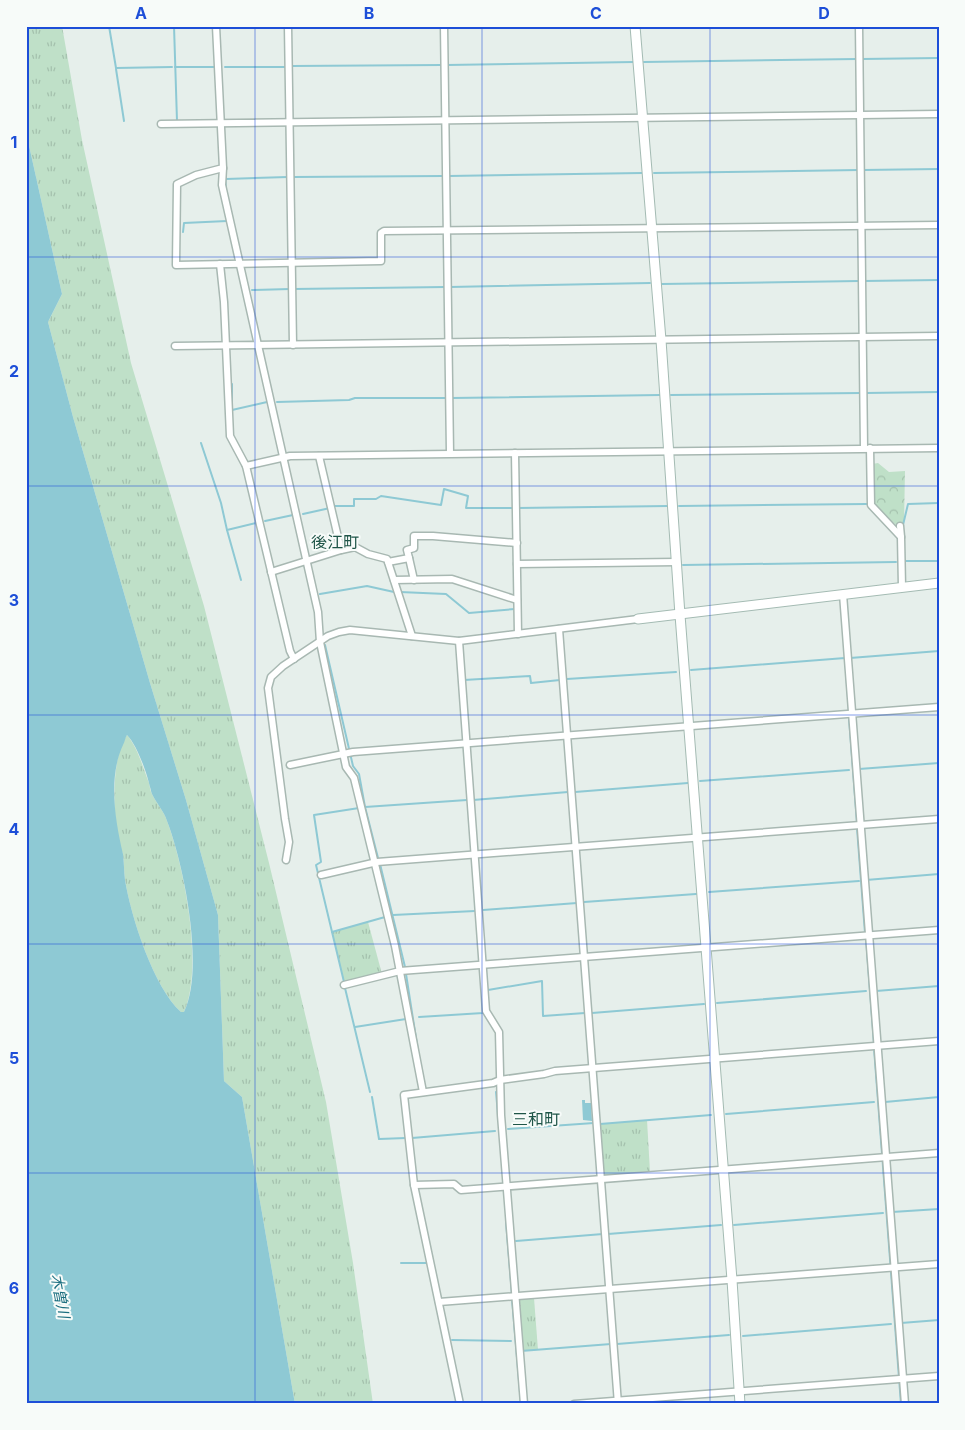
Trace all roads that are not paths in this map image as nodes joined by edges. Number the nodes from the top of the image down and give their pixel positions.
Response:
1 (216, 26) edge
2 (288, 26) edge
3 (444, 26) edge
4 (635, 26) edge
5 (859, 26) edge
6 (860, 114) junction
7 (939, 114) edge
8 (642, 117) junction
9 (445, 119) junction
10 (290, 122) junction
11 (222, 123) junction
12 (161, 124) dead end
13 (222, 168) junction
14 (939, 225) edge
15 (862, 226) junction
16 (651, 228) junction
17 (447, 231) junction
18 (292, 262) junction
19 (240, 263) junction
20 (220, 264) junction
21 (939, 336) edge
22 (863, 337) junction
23 (661, 340) junction
24 (449, 342) junction
25 (293, 344) junction
26 (258, 345) junction
27 (175, 346) dead end
28 (226, 346) junction
29 (867, 448) junction
30 (939, 448) edge
31 (668, 450) junction
32 (450, 453) junction
33 (515, 453) junction
34 (319, 456) junction
35 (282, 457) junction
36 (246, 466) junction
37 (900, 526) dead end
38 (901, 537) junction
39 (517, 542) junction
40 (342, 550) junction
41 (409, 558) junction
42 (306, 560) junction
43 (388, 562) junction
44 (677, 562) junction
45 (517, 564) junction
46 (271, 572) junction
47 (394, 580) junction
48 (414, 580) junction
49 (939, 583) edge
50 (902, 588) junction
51 (843, 594) junction
52 (517, 600) junction
53 (680, 615) junction
54 (638, 619) joint
55 (559, 629) junction
56 (518, 634) junction
57 (412, 636) junction
58 (459, 641) junction
59 (320, 642) junction
60 (294, 659) junction
61 (939, 707) edge
62 (852, 714) junction
63 (690, 727) junction
64 (567, 736) junction
65 (466, 744) junction
66 (347, 753) junction
67 (290, 765) dead end
68 (939, 819) edge
69 (858, 825) junction
70 (698, 837) junction
71 (576, 847) junction
72 (475, 855) junction
73 (286, 860) dead end
74 (374, 863) junction
75 (322, 875) dead end
76 (939, 930) edge
77 (869, 935) junction
78 (706, 948) junction
79 (584, 958) junction
80 (483, 965) junction
81 (400, 971) junction
82 (344, 985) dead end
83 (939, 1041) edge
84 (877, 1046) junction
85 (714, 1058) junction
86 (592, 1068) junction
87 (500, 1080) junction
88 (423, 1092) junction
89 (939, 1153) edge
90 (883, 1157) junction
91 (723, 1170) junction
92 (601, 1179) junction
93 (414, 1185) junction
94 (507, 1186) junction
95 (939, 1264) edge
96 (892, 1268) junction
97 (732, 1280) junction
98 (610, 1289) junction
99 (513, 1296) junction
100 (439, 1302) junction
101 (939, 1376) edge
102 (901, 1379) junction
103 (739, 1391) junction
104 (618, 1402) edge
105 (460, 1404) edge
106 (524, 1404) edge
107 (574, 1404) edge
108 (740, 1404) edge
109 (904, 1404) edge

1 - 11 street
2 - 10 street
3 - 9 street
4 - 8 street
5 - 6 street
6 - 7 street
6 - 8 street
6 - 15 street
8 - 9 street
8 - 16 street
9 - 10 street
9 - 17 street
10 - 11 street
10 - 18 street
11 - 12 street
11 - 13 street
13 - 19 street
13 - 20 street
14 - 15 street
15 - 16 street
15 - 22 street
16 - 17 street
16 - 23 street
17 - 18 street
17 - 24 street
18 - 19 street
18 - 25 street
19 - 20 street
19 - 26 street
20 - 28 street
21 - 22 street
22 - 23 street
22 - 29 street
23 - 24 street
23 - 31 street
24 - 25 street
24 - 32 street
25 - 26 street
26 - 28 street
26 - 35 street
27 - 28 street
28 - 36 street
29 - 30 street
29 - 31 street
29 - 38 street
31 - 33 street
31 - 44 street
32 - 33 street
32 - 34 street
33 - 39 street
34 - 35 street
34 - 40 street
35 - 36 street
35 - 42 street
36 - 46 street
37 - 38 street
38 - 50 street
39 - 41 street
39 - 45 street
40 - 42 street
40 - 43 street
41 - 43 street
41 - 48 street
42 - 46 street
42 - 59 street
43 - 47 street
44 - 45 street
44 - 53 street
45 - 52 street
46 - 60 street
47 - 48 street
47 - 57 street
48 - 52 street
49 - 50 street
50 - 51 street
51 - 53 street
51 - 62 street
52 - 56 street
53 - 54 street
53 - 63 street
54 - 55 street
55 - 56 street
55 - 64 street
56 - 58 street
57 - 58 street
57 - 59 street
58 - 65 street
59 - 60 street
59 - 66 street
60 - 73 street
61 - 62 street
62 - 63 street
62 - 69 street
63 - 64 street
63 - 70 street
64 - 65 street
64 - 71 street
65 - 66 street
65 - 72 street
66 - 67 street
66 - 74 street
68 - 69 street
69 - 70 street
69 - 77 street
70 - 71 street
70 - 78 street
71 - 72 street
71 - 79 street
72 - 74 street
72 - 80 street
74 - 75 street
74 - 81 street
76 - 77 street
77 - 78 street
77 - 84 street
78 - 79 street
78 - 85 street
79 - 80 street
79 - 86 street
80 - 81 street
80 - 87 street
81 - 82 street
81 - 88 street
83 - 84 street
84 - 85 street
84 - 90 street
85 - 86 street
85 - 91 street
86 - 87 street
86 - 92 street
87 - 88 street
87 - 94 street
88 - 93 street
89 - 90 street
90 - 91 street
90 - 96 street
91 - 92 street
91 - 97 street
92 - 94 street
92 - 98 street
93 - 94 street
93 - 100 street
94 - 99 street
95 - 96 street
96 - 97 street
96 - 102 street
97 - 98 street
97 - 103 street
98 - 99 street
98 - 104 street
99 - 100 street
99 - 106 street
100 - 105 street
101 - 102 street
102 - 103 street
102 - 109 street
103 - 104 street
103 - 108 street
104 - 107 street

